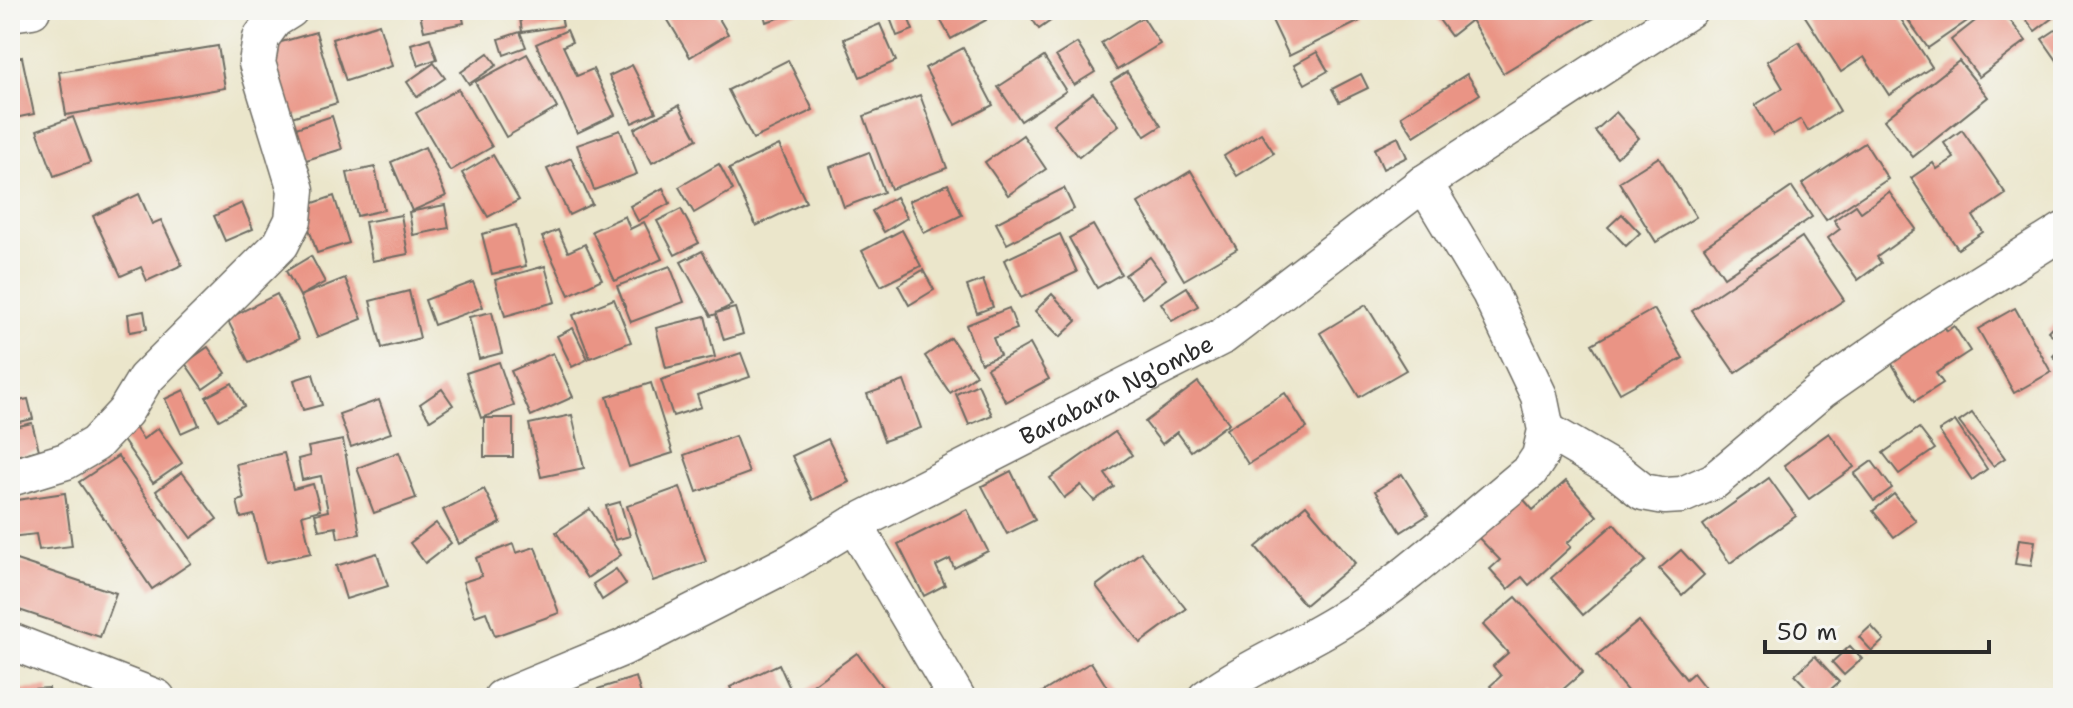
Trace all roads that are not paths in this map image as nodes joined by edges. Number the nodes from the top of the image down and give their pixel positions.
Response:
1 (32, 10) edge
2 (290, 10) edge
3 (1689, 10) edge
4 (10, 13) edge
5 (1424, 183) junction
6 (2063, 231) edge
7 (1546, 430) junction
8 (10, 478) edge
9 (854, 524) junction
10 (10, 641) edge
11 (157, 698) edge
12 (502, 698) edge
13 (957, 698) edge
14 (1206, 698) edge

1 - 4 street
2 - 8 street
3 - 5 street, Barabara Ng'ombe
5 - 7 street
5 - 9 street, Barabara Ng'ombe
6 - 7 street
7 - 14 street
9 - 12 street, Barabara Ng'ombe
9 - 13 street
10 - 11 street

